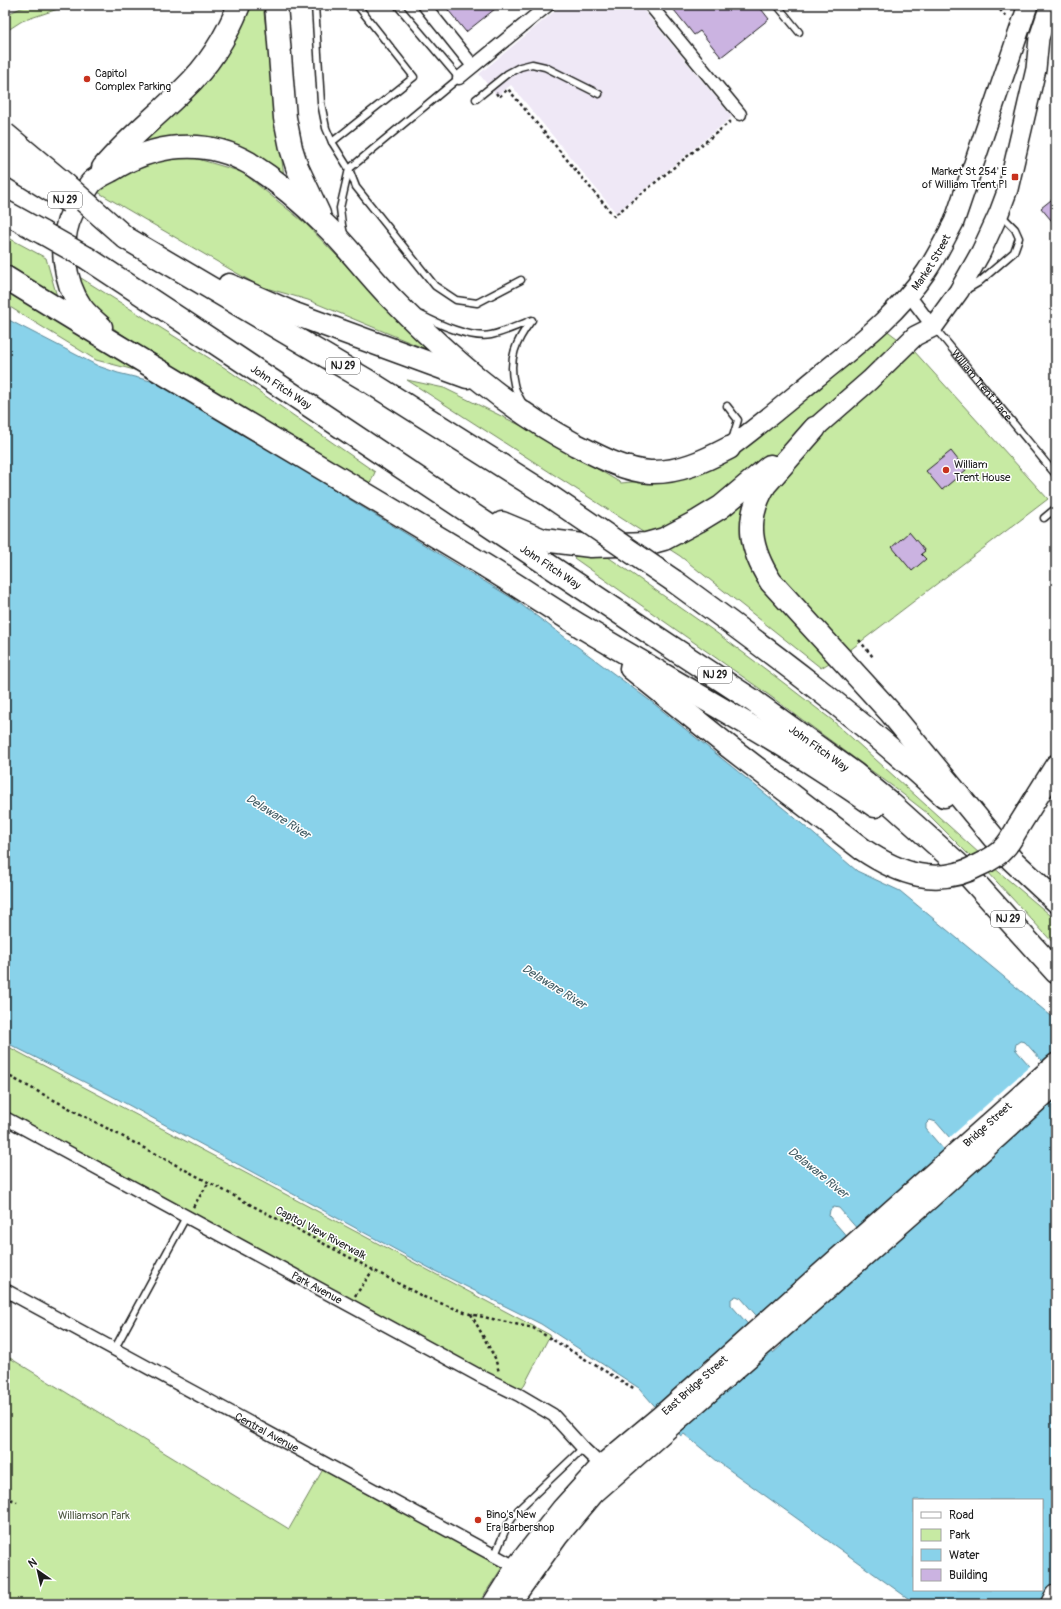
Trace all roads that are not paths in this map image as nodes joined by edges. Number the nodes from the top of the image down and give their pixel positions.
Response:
1 (239, 5) edge
2 (276, 5) edge
3 (315, 5) edge
4 (357, 5) edge
5 (397, 5) edge
6 (424, 5) edge
7 (548, 5) edge
8 (650, 5) edge
9 (777, 5) edge
10 (1028, 5) edge
11 (1050, 5) edge
12 (799, 32) dead end
13 (473, 66) junction
14 (459, 78) junction
15 (599, 94) dead end
16 (476, 99) dead end
17 (740, 114) road end
18 (5, 134) edge
19 (332, 142) junction
20 (5, 162) edge
21 (349, 170) junction
22 (92, 182) junction
23 (5, 212) edge
24 (999, 213) junction
25 (326, 225) junction
26 (132, 242) junction
27 (351, 254) junction
28 (5, 277) edge
29 (521, 280) dead end
30 (908, 294) junction
31 (956, 295) junction
32 (392, 300) junction
33 (933, 327) junction
34 (122, 349) junction
35 (482, 382) junction
36 (727, 406) dead end
37 (529, 416) junction
38 (816, 428) junction
39 (729, 448) junction
40 (1056, 475) edge
41 (457, 504) junction
42 (1056, 508) edge
43 (1044, 518) dead end
44 (581, 626) junction
45 (1056, 766) edge
46 (1012, 860) junction
47 (959, 865) junction
48 (1056, 901) edge
49 (1056, 972) edge
50 (1056, 1063) edge
51 (1056, 1085) edge
52 (5, 1118) edge
53 (924, 1193) junction
54 (186, 1217) junction
55 (5, 1290) edge
56 (114, 1350) junction
57 (583, 1448) junction
58 (607, 1471) junction
59 (496, 1555) junction
60 (522, 1571) junction
61 (1056, 1596) edge
62 (492, 1604) edge
63 (510, 1604) edge
64 (1052, 1604) edge

1 - 22 highway
2 - 25 highway
3 - 19 lane
4 - 19 lane
5 - 14 lane
6 - 13 street
7 - 13 street
8 - 17 street
9 - 12 lane
10 - 30 main road, Market Street
11 - 24 main road
13 - 14 street
14 - 21 lane
15 - 16 lane
18 - 26 highway, bridge
19 - 21 lane
20 - 26 highway, NJ 29, bridge
21 - 27 lane
21 - 29 lane
22 - 25 highway
22 - 34 highway
23 - 41 highway, John Fitch Way / NJ 29, bridge
24 - 31 main road
24 - 31 lane
25 - 27 highway
26 - 35 highway
26 - 46 highway, NJ 29, bridge
27 - 32 highway
28 - 34 highway
30 - 33 street, William Trent Place
30 - 39 main road, Market Street
31 - 33 main road
32 - 35 highway
32 - 37 lane
33 - 38 main road
33 - 40 lane, William Trent Place
34 - 44 highway
35 - 37 highway
36 - 39 lane
37 - 39 highway
38 - 41 highway
38 - 46 highway
41 - 47 highway, John Fitch Way / NJ 29
42 - 43 lane
44 - 45 highway, bridge
44 - 47 highway
46 - 48 highway, NJ 29
47 - 49 highway, John Fitch Way / NJ 29
50 - 53 main road, Bridge Street
51 - 53 main road, Bridge Street
52 - 54 street, Park Avenue
53 - 58 main road, East Bridge Street
54 - 56 lane
54 - 57 street, Park Avenue
55 - 56 street, Central Avenue
56 - 59 street, Central Avenue
57 - 58 street, Park Avenue
57 - 59 lane
58 - 60 main road, East Bridge Street
59 - 60 street, Central Avenue
60 - 62 main road, East Bridge Street
60 - 63 main road, East Bridge Street
61 - 64 highway

